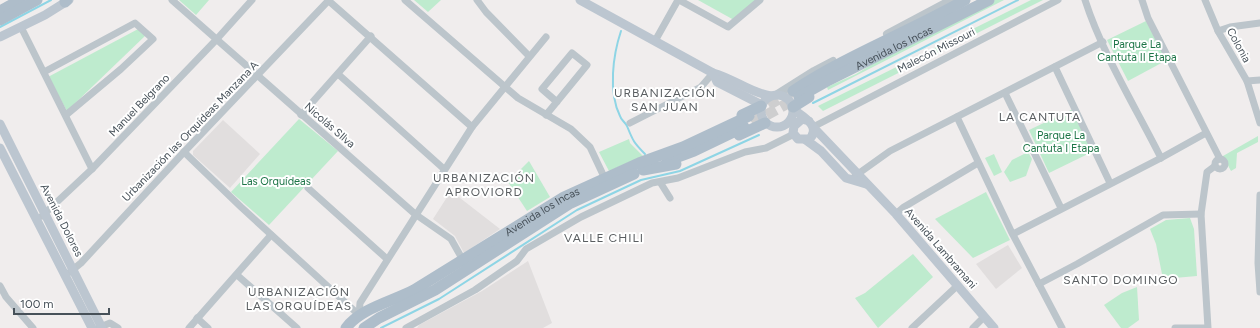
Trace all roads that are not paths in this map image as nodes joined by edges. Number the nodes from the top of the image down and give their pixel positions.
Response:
1 (20, 0) edge
2 (37, 0) edge
3 (172, 0) edge
4 (252, 0) edge
5 (329, 0) edge
6 (406, 0) edge
7 (477, 0) edge
8 (580, 0) edge
9 (679, 0) edge
10 (760, 0) edge
11 (964, 0) edge
12 (989, 0) edge
13 (1058, 0) edge
14 (1085, 0) edge
15 (1142, 0) edge
16 (1205, 0) edge
17 (67, 1) edge
18 (948, 2) edge
19 (592, 3) edge
20 (0, 11) edge
21 (0, 20) edge
22 (1260, 23) edge
23 (21, 27) junction
24 (1218, 31) junction
25 (371, 36) junction
26 (0, 37) edge
27 (546, 37) dead end
28 (216, 40) junction
29 (655, 42) junction
30 (1103, 42) junction
31 (889, 50) junction
32 (530, 56) junction
33 (1055, 67) junction
34 (44, 72) junction
35 (713, 73) junction
36 (338, 74) junction
37 (259, 75) junction
38 (1260, 80) edge
39 (1247, 81) junction
40 (506, 86) junction
41 (1005, 93) junction
42 (774, 95) junction
43 (750, 100) junction
44 (557, 102) junction
45 (762, 106) junction
46 (793, 108) junction
47 (66, 115) junction
48 (301, 115) junction
49 (546, 115) junction
50 (750, 117) junction
51 (957, 117) junction
52 (630, 123) dead end
53 (765, 123) junction
54 (1260, 123) edge
55 (0, 124) edge
56 (812, 124) junction
57 (783, 126) junction
58 (472, 127) junction
59 (1206, 133) junction
60 (794, 134) junction
61 (806, 140) junction
62 (0, 148) edge
63 (184, 152) junction
64 (1161, 158) junction
65 (978, 163) junction
66 (641, 167) junction
67 (92, 169) junction
68 (444, 170) junction
69 (855, 177) junction
70 (607, 182) junction
71 (660, 182) junction
72 (1110, 184) junction
73 (308, 188) dead end
74 (1260, 195) edge
75 (670, 198) dead end
76 (1260, 206) edge
77 (1061, 208) junction
78 (46, 214) junction
79 (415, 214) junction
80 (896, 214) junction
81 (1201, 214) junction
82 (36, 218) junction
83 (1013, 234) junction
84 (271, 235) junction
85 (387, 259) junction
86 (1259, 263) edge
87 (466, 265) junction
88 (74, 270) junction
89 (237, 274) junction
90 (65, 275) junction
91 (1039, 284) junction
92 (0, 286) edge
93 (957, 286) junction
94 (1260, 292) edge
95 (3, 298) edge
96 (398, 304) junction
97 (359, 315) junction
98 (984, 317) junction
99 (197, 318) junction
100 (351, 326) edge
101 (33, 328) edge
102 (98, 328) edge
103 (118, 328) edge
104 (188, 328) edge
105 (208, 328) edge
106 (297, 328) edge
107 (364, 328) edge
108 (406, 328) edge
109 (912, 328) edge
110 (973, 328) edge
111 (994, 328) edge
112 (1062, 328) edge
113 (1174, 328) edge
114 (1208, 328) edge

1 - 20 main road
2 - 21 main road
3 - 28 street, Nicolás SIlva
4 - 28 street, Manuel Belgrano
5 - 25 street
5 - 37 street, Urbanización las Orquídeas Manzana A
6 - 40 street
7 - 32 street
8 - 19 main road
9 - 10 street
9 - 29 street
11 - 18 main road
11 - 31 main road, Avenida los Incas
12 - 31 main road, Avenida los Incas
13 - 56 street, Malecón Missouri
14 - 30 street
15 - 59 street
16 - 24 street, Colonia
17 - 23 main road
18 - 42 street, Avenida los Incas
19 - 29 main road
22 - 24 street
23 - 26 main road
23 - 34 street
24 - 39 street, Colonia
25 - 36 street
25 - 58 street
27 - 32 street
28 - 37 street, Nicolás SIlva
28 - 67 street, Manuel Belgrano
29 - 35 main road
30 - 33 street
30 - 64 street
31 - 46 main road
32 - 40 street
33 - 41 street
33 - 72 street
34 - 47 street
34 - 47 street
35 - 42 main road
35 - 43 main road
35 - 52 street
36 - 48 street
36 - 68 street
37 - 48 street, Nicolás SIlva
37 - 63 street, Urbanización las Orquídeas Manzana A
38 - 39 street
39 - 54 street, Colonia
40 - 49 street
40 - 58 street
41 - 51 street
41 - 77 street
42 - 45 main road
42 - 46 main road
43 - 45 main road
43 - 50 main road
44 - 44 street
44 - 49 street
45 - 50 main road, Avenida los Incas
45 - 53 main road
46 - 56 main road, Avenida Lambramani
46 - 57 main road
47 - 67 street
48 - 79 street, Nicolás SIlva
49 - 70 street
50 - 66 main road, Avenida los Incas
51 - 65 street
51 - 69 street
53 - 57 main road
53 - 66 main road
55 - 78 main road, Avenida Dolores
56 - 60 main road
56 - 61 main road
56 - 69 main road, Avenida Lambramani
57 - 60 main road
58 - 68 street
59 - 64 street
59 - 81 street
60 - 61 main road
60 - 71 street
61 - 69 main road, Avenida Lambramani
62 - 82 main road, Avenida Dolores
63 - 84 street
63 - 88 street, Urbanización las Orquídeas Manzana A
64 - 72 street
65 - 80 street
65 - 83 street
66 - 70 main road, Avenida los Incas
67 - 78 street, Manuel Belgrano
68 - 79 street
69 - 80 main road, Avenida Lambramani
70 - 87 main road, Avenida los Incas
71 - 75 street
71 - 108 street
72 - 77 street
73 - 85 street
74 - 76 street
76 - 86 street
77 - 83 street
78 - 82 street, Manuel Belgrano
78 - 88 main road, Avenida Dolores
79 - 85 street
79 - 87 street, Nicolás SIlva
80 - 93 main road, Avenida Lambramani
81 - 91 street
81 - 114 street
82 - 90 main road, Avenida Dolores
83 - 91 street
84 - 89 street
84 - 97 street
85 - 97 street
86 - 94 street
87 - 96 main road, Avenida los Incas
88 - 90 street, Urbanización las Orquídeas Manzana A
88 - 102 main road, Avenida Dolores
89 - 99 street
89 - 106 street
90 - 102 main road, Avenida Dolores
91 - 112 street
92 - 95 street
93 - 98 main road, Avenida Lambramani
93 - 109 street
95 - 101 street
96 - 97 main road, Avenida los Incas
96 - 107 main road, Avenida los Incas
97 - 100 main road, Avenida los Incas
98 - 110 street
98 - 111 main road, Avenida Lambramani
99 - 104 street
99 - 105 street
102 - 103 street
113 - 114 street

